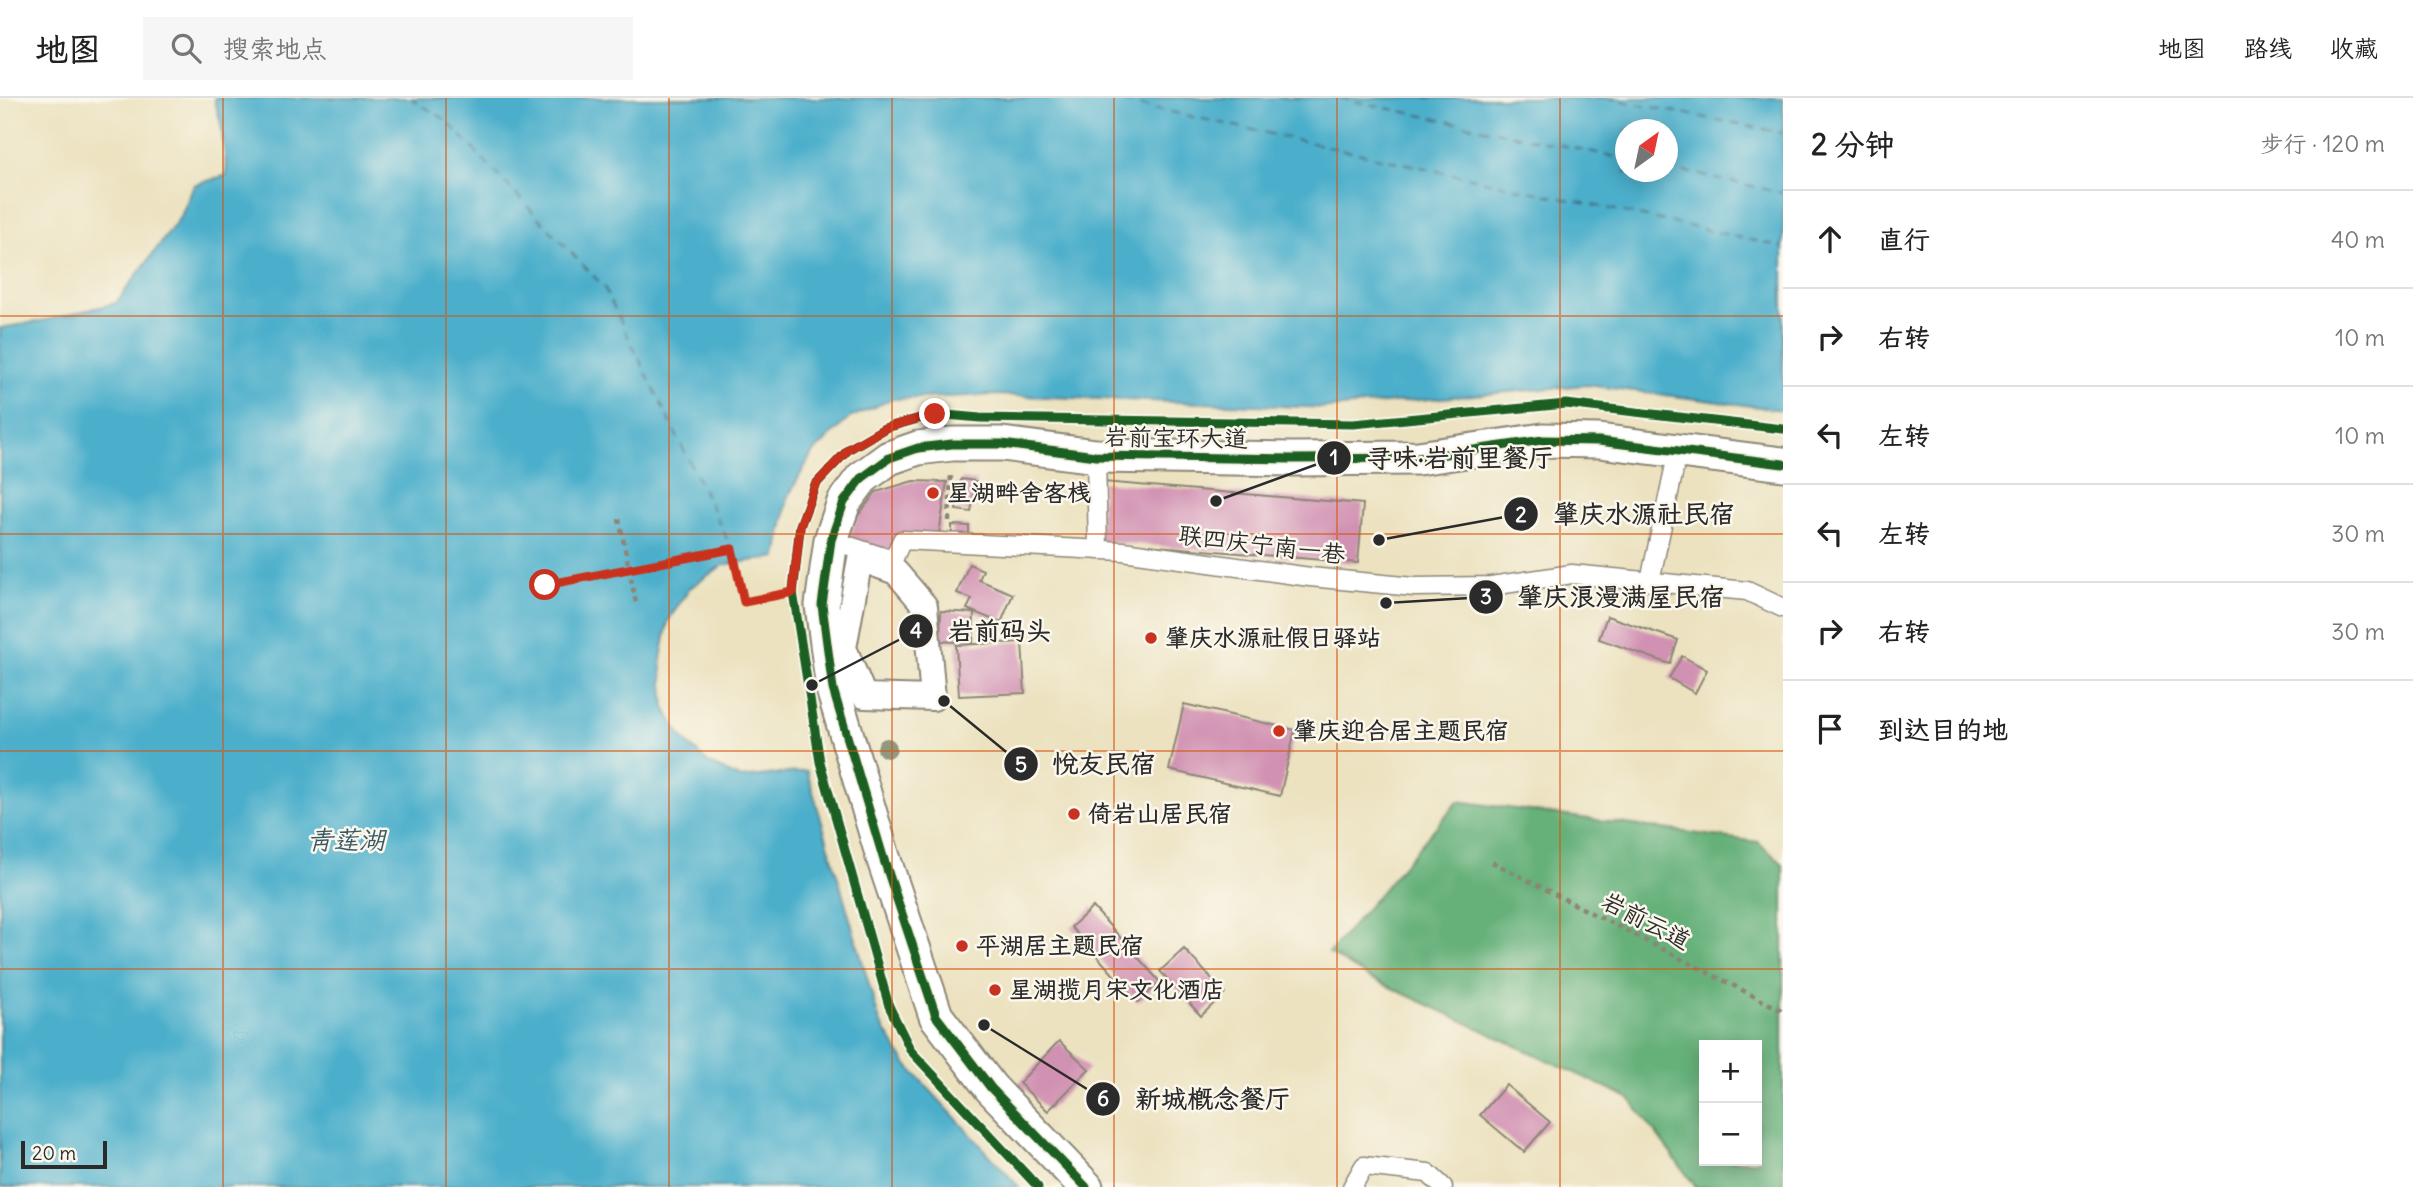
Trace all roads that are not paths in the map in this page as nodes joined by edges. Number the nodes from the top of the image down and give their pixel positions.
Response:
1 (1678, 451) junction
2 (1096, 456) junction
3 (1783, 464) edge
4 (831, 540) junction
5 (1098, 550) junction
6 (1650, 581) junction
7 (925, 606) joint
8 (1783, 608) edge
9 (1086, 1187) edge
10 (1352, 1187) edge
11 (1443, 1187) edge

1 - 2 street, 岩前宝环大道
1 - 3 street, 岩前宝环大道
1 - 6 lane
2 - 4 street, 岩前宝环大道
2 - 5 lane
4 - 5 lane, 联四庆宁南一巷
4 - 9 street, 岩前宝环大道
5 - 6 lane, 联四庆宁南一巷
6 - 8 lane, 联四庆宁南一巷
7 - 7 street
10 - 11 lane

